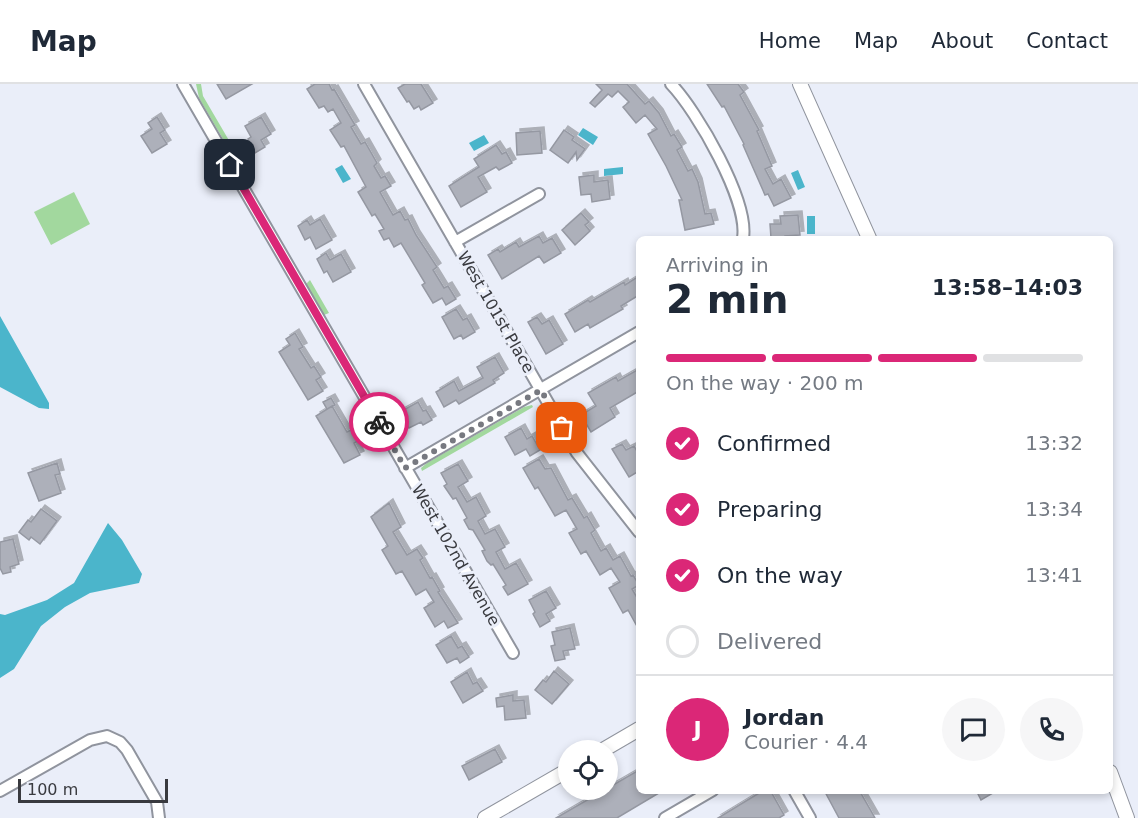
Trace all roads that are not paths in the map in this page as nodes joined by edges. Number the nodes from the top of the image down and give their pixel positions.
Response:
1 (183, 84) edge
2 (364, 84) edge
3 (671, 84) edge
4 (800, 84) edge
5 (539, 194) dead end
6 (743, 236) edge
7 (868, 236) edge
8 (455, 242) junction
9 (636, 334) edge
10 (541, 390) junction
11 (405, 468) junction
12 (636, 528) edge
13 (513, 653) dead end
14 (636, 731) edge
15 (618, 741) edge
16 (558, 776) edge
17 (1113, 780) edge
18 (0, 791) edge
19 (706, 794) edge
20 (796, 794) edge
21 (159, 818) edge
22 (485, 818) edge
23 (666, 818) edge
24 (810, 818) edge
25 (1127, 818) edge

1 - 11 street, West 102nd Avenue
2 - 8 street, West 101st Place
3 - 6 street
4 - 7 street
5 - 8 street
8 - 10 street, West 101st Place
9 - 10 street
10 - 11 street
10 - 12 street, West 101st Place
11 - 13 street, West 102nd Avenue
14 - 15 street
16 - 22 street
17 - 25 street
18 - 21 street
19 - 23 street
20 - 24 street

